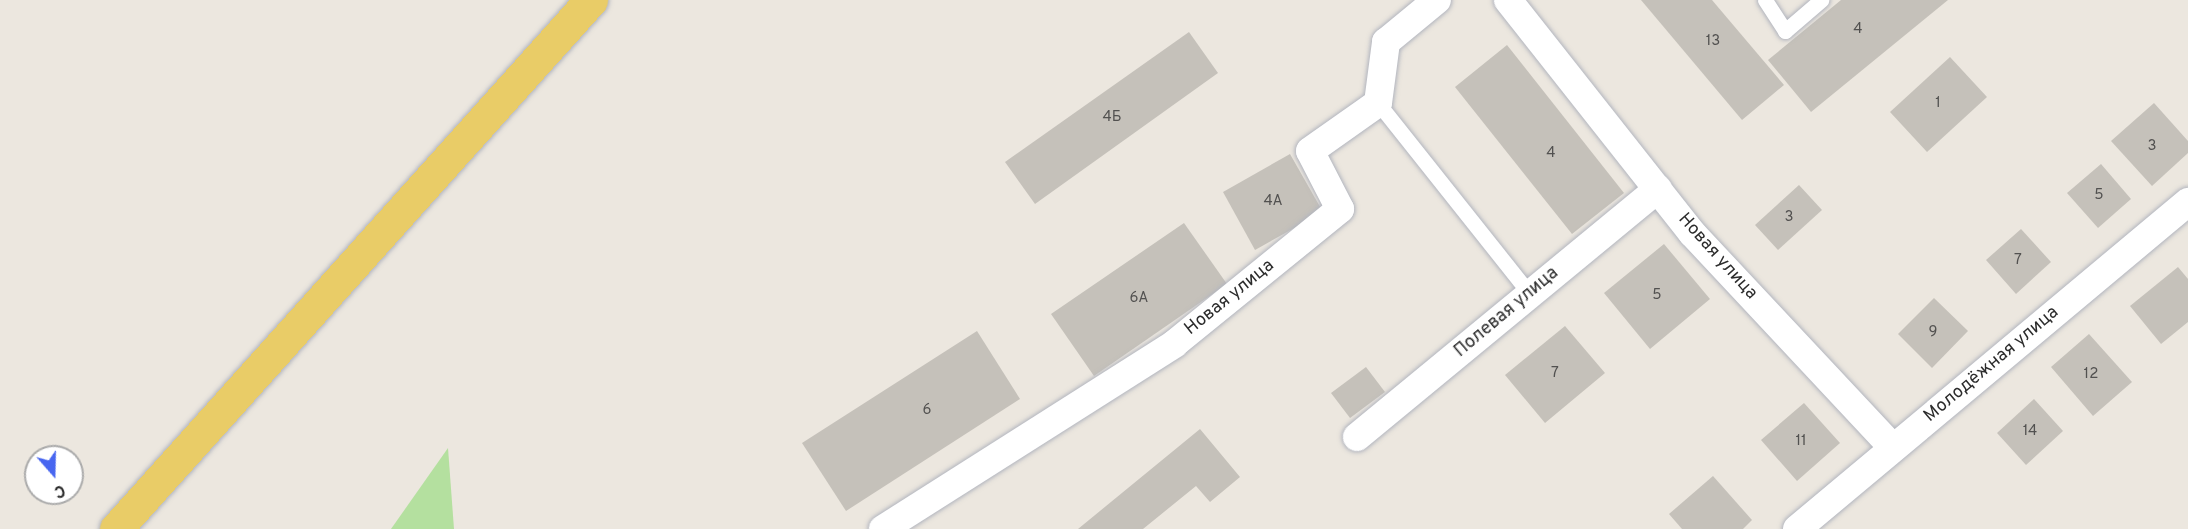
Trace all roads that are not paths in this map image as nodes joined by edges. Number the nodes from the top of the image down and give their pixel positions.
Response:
1 (591, 0) edge
2 (1437, 0) edge
3 (1765, 0) edge
4 (1821, 0) edge
5 (1517, 3) edge
6 (1378, 103) junction
7 (1658, 189) junction
8 (2188, 202) edge
9 (1530, 294) junction
10 (1357, 437) dead end
11 (1893, 448) junction
12 (116, 529) edge
13 (883, 529) edge
14 (1797, 529) edge

1 - 12 main road
2 - 6 street
3 - 4 lane
5 - 7 street, Новая улица
6 - 9 lane
6 - 13 street, Новая улица
7 - 9 street, Полевая улица
7 - 11 street, Новая улица
8 - 11 street, Молодёжная улица
9 - 10 street, Полевая улица
11 - 14 street, Молодёжная улица

